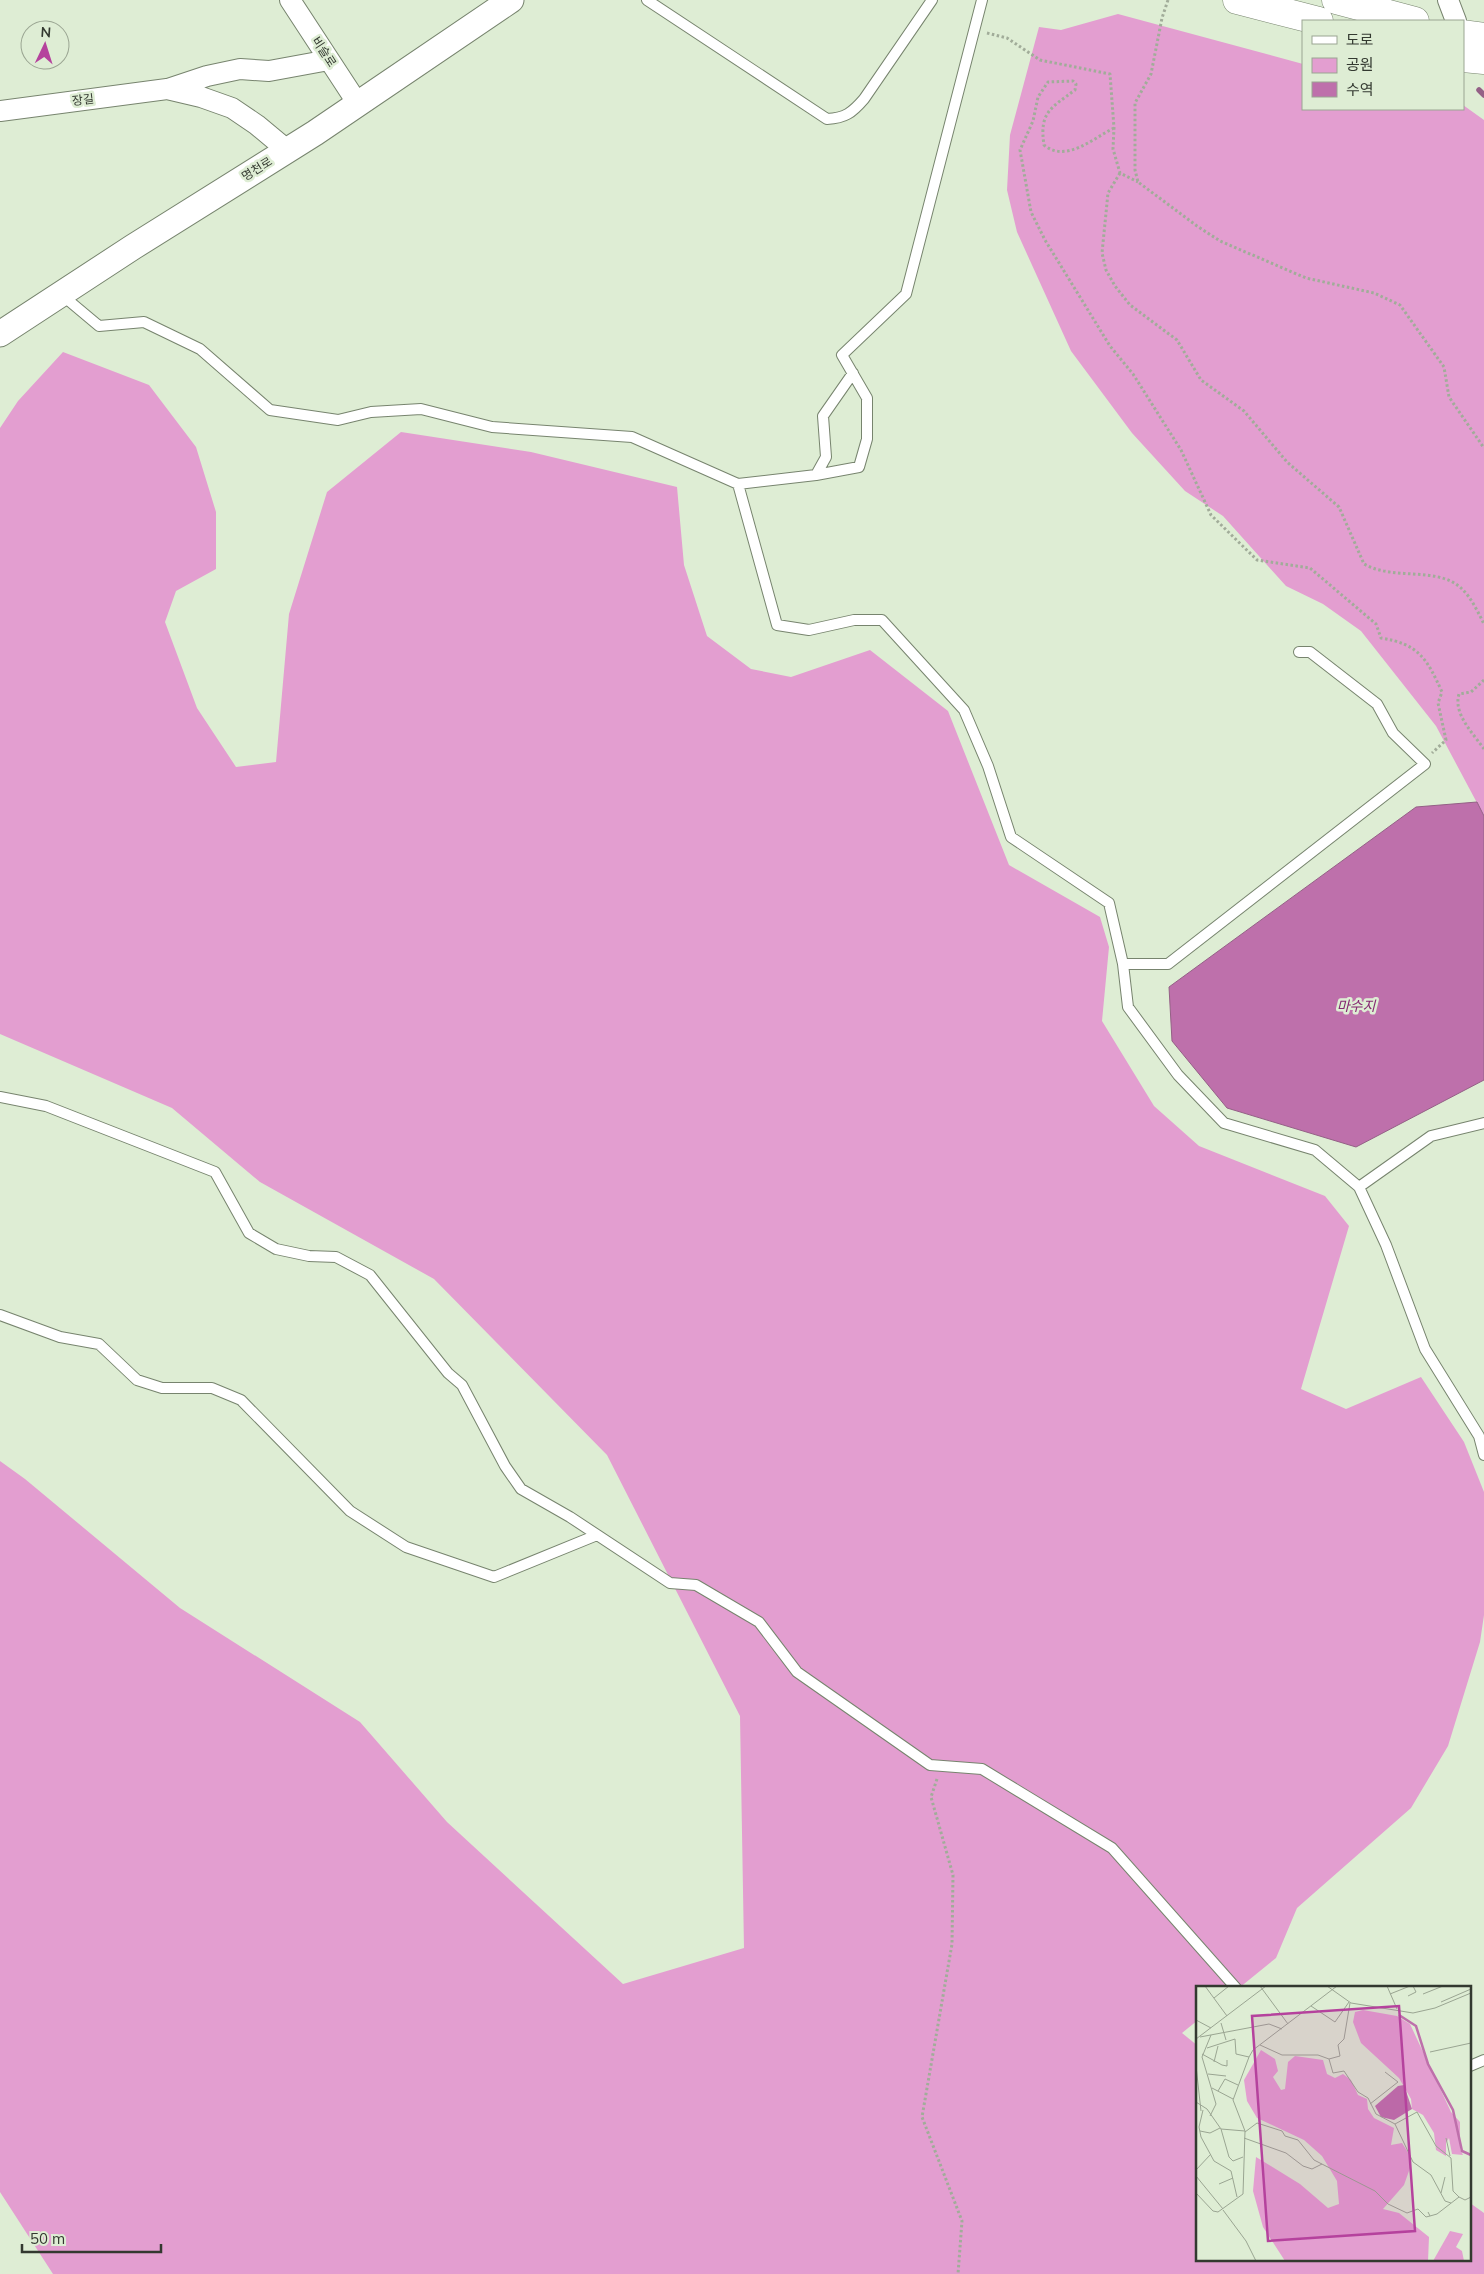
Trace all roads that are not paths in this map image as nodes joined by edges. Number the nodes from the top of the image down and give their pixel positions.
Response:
1 (290, 0) edge
2 (511, 0) edge
3 (647, 0) edge
4 (932, 0) edge
5 (982, 0) edge
6 (1237, 0) edge
7 (1336, 0) edge
8 (1448, 0) edge
9 (1315, 20) edge
10 (1411, 20) edge
11 (1456, 20) edge
12 (1464, 34) edge
13 (1484, 38) edge
14 (1464, 58) edge
15 (329, 60) junction
16 (1484, 60) edge
17 (166, 89) junction
18 (358, 104) junction
19 (0, 111) edge
20 (287, 150) junction
21 (61, 294) junction
22 (0, 334) edge
23 (852, 373) junction
24 (816, 475) junction
25 (738, 484) junction
26 (1298, 652) dead end
27 (1123, 964) junction
28 (0, 1097) edge
29 (1484, 1123) edge
30 (1359, 1186) junction
31 (0, 1315) edge
32 (1484, 1455) edge
33 (597, 1534) junction
34 (1234, 1986) edge
35 (1484, 2060) edge
36 (1472, 2065) edge

1 - 15 street, 비슬로
2 - 18 street, 명천로
3 - 4 lane
5 - 23 lane
6 - 9 main road
7 - 10 main road
8 - 11 street
12 - 13 main road
14 - 16 main road
15 - 17 street, 장길
15 - 18 street, 비슬로
17 - 19 street, 장길
17 - 20 street, 장길
18 - 20 street, 명천로
20 - 21 street, 명천로
21 - 22 street, 명천로
21 - 25 lane
23 - 24 lane
23 - 24 lane
24 - 25 lane
25 - 27 lane
26 - 27 lane
27 - 30 lane
28 - 33 lane
29 - 30 lane
30 - 32 lane
31 - 33 lane
33 - 34 lane
35 - 36 lane

